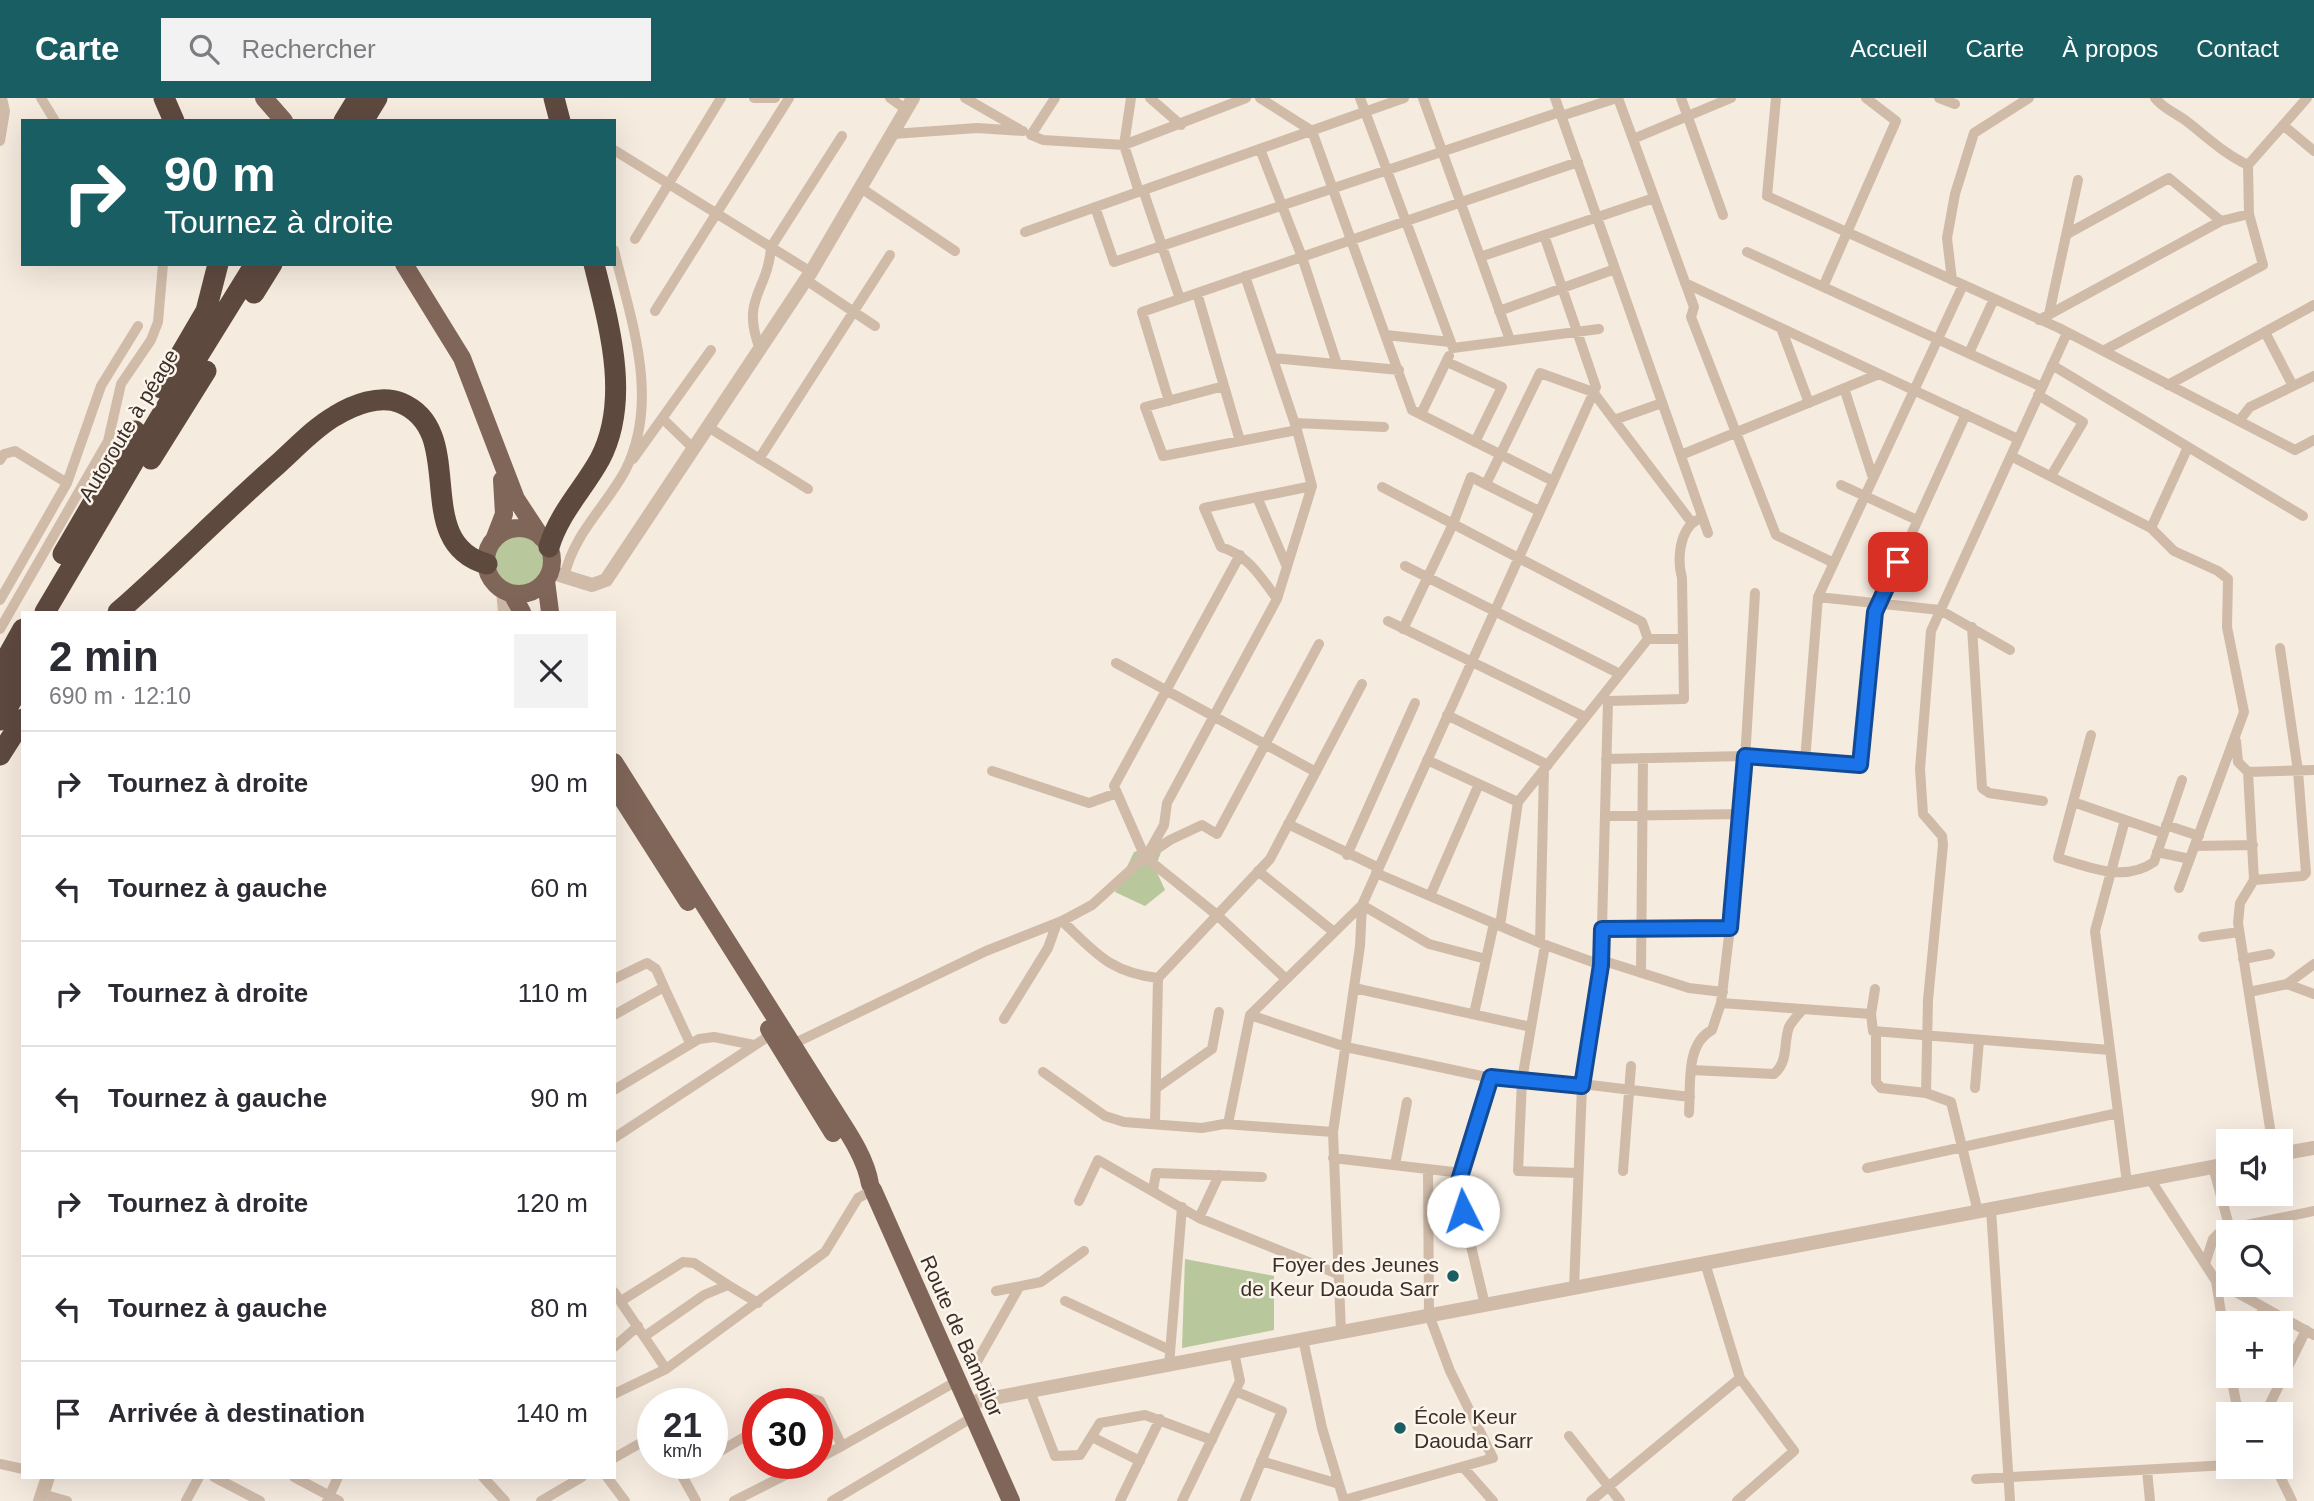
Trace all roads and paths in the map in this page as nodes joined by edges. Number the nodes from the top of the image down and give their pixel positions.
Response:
1 (2, 98) edge
2 (41, 98) edge
3 (163, 98) edge
4 (264, 98) edge
5 (358, 98) edge
6 (377, 98) edge
7 (554, 98) edge
8 (721, 98) edge
9 (754, 98) edge
10 (775, 98) edge
11 (789, 98) edge
12 (890, 98) edge
13 (965, 98) edge
14 (987, 98) edge
15 (1055, 98) edge
16 (1131, 98) edge
17 (1150, 98) edge
18 (1246, 98) edge
19 (1260, 98) edge
20 (1360, 98) edge
21 (1404, 98) edge
22 (1423, 98) edge
23 (1555, 98) edge
24 (1617, 98) edge
25 (1681, 98) edge
26 (1731, 98) edge
27 (1776, 98) edge
28 (1866, 98) edge
29 (1939, 98) edge
30 (2029, 98) edge
31 (2155, 98) edge
32 (2307, 98) edge
33 (1957, 100) edge
34 (910, 104) edge
35 (981, 109) junction
36 (1366, 112) junction
37 (1560, 114) junction
38 (1688, 116) junction
39 (54, 119) edge
40 (173, 119) edge
41 (282, 119) edge
42 (345, 119) edge
43 (364, 119) edge
44 (559, 119) edge
45 (1181, 125) junction
46 (2283, 125) junction
47 (1312, 131) junction
48 (1027, 133) junction
49 (893, 134) junction
50 (842, 135) dead end
51 (1633, 139) junction
52 (0, 141) edge
53 (1124, 145) junction
54 (1261, 149) junction
55 (616, 151) edge
56 (1443, 151) junction
57 (2314, 151) edge
58 (1577, 162) junction
59 (2248, 165) junction
60 (1387, 170) junction
61 (2078, 180) dead end
62 (668, 184) junction
63 (861, 188) junction
64 (1333, 188) junction
65 (1141, 191) junction
66 (1654, 198) junction
67 (1461, 202) junction
68 (1282, 205) junction
69 (1095, 207) junction
70 (717, 214) junction
71 (2249, 214) junction
72 (1723, 215) dead end
73 (1597, 217) junction
74 (1406, 221) junction
75 (2221, 221) junction
76 (1025, 232) dead end
77 (1847, 232) junction
78 (2067, 234) junction
79 (1544, 235) junction
80 (635, 239) dead end
81 (1352, 240) junction
82 (1162, 246) junction
83 (771, 247) junction
84 (955, 251) dead end
85 (1747, 252) dead end
86 (890, 255) dead end
87 (1302, 257) junction
88 (1480, 257) junction
89 (616, 259) edge
90 (163, 266) edge
91 (218, 266) edge
92 (254, 266) edge
93 (271, 266) edge
94 (405, 266) edge
95 (594, 266) edge
96 (1615, 270) junction
97 (808, 276) junction
98 (1245, 276) junction
99 (1952, 280) junction
100 (1685, 284) junction
101 (1963, 285) junction
102 (1823, 287) junction
103 (1562, 288) junction
104 (1197, 293) junction
105 (1180, 299) junction
106 (1994, 299) junction
107 (2314, 305) edge
108 (655, 311) dead end
109 (1499, 311) junction
110 (854, 312) junction
111 (2044, 317) junction
112 (138, 326) dead end
113 (875, 326) dead end
114 (1599, 328) dead end
115 (1781, 328) junction
116 (1577, 332) junction
117 (2067, 332) junction
118 (2265, 332) junction
119 (1386, 335) junction
120 (1938, 339) junction
121 (1510, 340) junction
122 (1452, 345) junction
123 (760, 349) junction
124 (711, 351) dead end
125 (2103, 351) junction
126 (1969, 353) junction
127 (1273, 358) junction
128 (1447, 362) junction
129 (1337, 364) junction
130 (2052, 365) junction
131 (1399, 370) junction
132 (1879, 374) junction
133 (2314, 376) edge
134 (2168, 385) junction
135 (1224, 386) junction
136 (2292, 386) junction
137 (1844, 388) junction
138 (1914, 390) junction
139 (2040, 391) junction
140 (1593, 393) junction
141 (1169, 401) junction
142 (1662, 403) junction
143 (1809, 403) junction
144 (1422, 414) junction
145 (1966, 414) junction
146 (663, 419) junction
147 (1614, 420) junction
148 (2239, 421) junction
149 (1296, 426) junction
150 (708, 427) junction
151 (1384, 427) dead end
152 (1736, 432) junction
153 (2018, 439) junction
154 (2314, 440) edge
155 (1240, 441) junction
156 (1475, 442) junction
157 (2188, 447) junction
158 (694, 449) junction
159 (1500, 454) junction
160 (1681, 455) junction
161 (2011, 456) junction
162 (759, 459) junction
163 (0, 460) edge
164 (501, 462) junction
165 (624, 471) junction
166 (2051, 476) junction
167 (1873, 478) junction
168 (1553, 481) junction
169 (67, 483) junction
170 (1486, 484) junction
171 (1841, 485) dead end
172 (1312, 486) junction
173 (1382, 487) dead end
174 (807, 489) dead end
175 (1865, 496) junction
176 (1257, 497) junction
177 (1539, 512) junction
178 (1703, 516) junction
179 (2303, 516) dead end
180 (1917, 520) junction
181 (1692, 523) junction
182 (1452, 524) junction
183 (2151, 528) junction
184 (1708, 533) dead end
185 (494, 541) junction
186 (545, 542) junction
187 (1240, 555) junction
188 (1518, 558) junction
189 (1834, 563) junction
190 (487, 564) junction
191 (1405, 566) dead end
192 (1287, 567) junction
193 (553, 577) junction
194 (1427, 577) junction
195 (507, 592) junction
196 (1755, 593) dead end
197 (1818, 597) junction
198 (1277, 598) junction
199 (0, 600) edge
200 (1879, 603) junction
201 (1940, 610) junction
202 (33, 611) edge
203 (47, 611) edge
204 (63, 611) edge
205 (119, 611) edge
206 (505, 611) edge
207 (521, 611) edge
208 (550, 611) edge
209 (1494, 611) junction
210 (1388, 621) dead end
211 (1972, 627) junction
212 (0, 629) edge
213 (1403, 629) junction
214 (21, 633) edge
215 (1648, 639) junction
216 (1683, 639) junction
217 (1319, 643) dead end
218 (2280, 648) dead end
219 (2010, 650) dead end
220 (21, 654) edge
221 (1471, 662) junction
222 (1116, 663) dead end
223 (0, 670) edge
224 (1620, 674) junction
225 (21, 684) edge
226 (1362, 684) dead end
227 (0, 690) edge
228 (1166, 691) junction
229 (1605, 698) junction
230 (1415, 703) dead end
231 (1447, 715) junction
232 (1213, 716) junction
233 (1586, 717) junction
234 (0, 720) edge
235 (21, 722) edge
236 (2091, 735) dead end
237 (2236, 735) junction
238 (1265, 744) junction
239 (0, 755) edge
240 (1745, 756) junction
241 (1643, 758) junction
242 (1606, 759) junction
243 (1427, 760) junction
244 (1805, 761) junction
245 (616, 765) edge
246 (1546, 767) junction
247 (2314, 770) edge
248 (992, 771) dead end
249 (2298, 771) junction
250 (1316, 772) junction
251 (2248, 772) junction
252 (2182, 780) dead end
253 (1479, 784) junction
254 (616, 789) edge
255 (1116, 793) junction
256 (2043, 801) dead end
257 (1518, 802) junction
258 (2073, 802) junction
259 (1742, 814) junction
260 (1605, 816) junction
261 (1643, 816) junction
262 (2125, 820) junction
263 (1288, 824) junction
264 (2164, 829) junction
265 (2197, 841) junction
266 (2253, 845) junction
267 (2157, 852) junction
268 (1347, 855) junction
269 (1145, 857) junction
270 (2190, 859) junction
271 (1258, 871) junction
272 (1377, 871) junction
273 (2110, 874) junction
274 (2254, 880) junction
275 (2179, 888) dead end
276 (1430, 896) junction
277 (1362, 905) junction
278 (1217, 915) junction
279 (1059, 922) junction
280 (1497, 925) junction
281 (1730, 928) junction
282 (1602, 929) junction
283 (1642, 929) junction
284 (1334, 932) junction
285 (2239, 932) junction
286 (2203, 937) dead end
287 (1543, 944) junction
288 (2270, 954) dead end
289 (1486, 959) junction
290 (2243, 959) junction
291 (1601, 962) junction
292 (2314, 964) edge
293 (1641, 973) junction
294 (616, 978) edge
295 (1158, 978) junction
296 (1285, 978) junction
297 (2287, 984) junction
298 (664, 986) junction
299 (1354, 988) junction
300 (1875, 989) dead end
301 (2249, 992) junction
302 (2314, 994) edge
303 (1722, 997) junction
304 (1803, 1009) junction
305 (1219, 1012) dead end
306 (616, 1014) edge
307 (1474, 1014) junction
308 (1871, 1014) junction
309 (1250, 1015) junction
310 (1004, 1019) dead end
311 (1531, 1027) junction
312 (1876, 1031) junction
313 (772, 1034) junction
314 (1929, 1036) junction
315 (1979, 1040) junction
316 (690, 1043) junction
317 (793, 1044) junction
318 (754, 1045) junction
319 (1346, 1047) junction
320 (2110, 1050) junction
321 (1631, 1066) dead end
322 (1692, 1070) junction
323 (1043, 1072) dead end
324 (1491, 1077) junction
325 (1522, 1080) junction
326 (1582, 1085) junction
327 (1158, 1087) junction
328 (1975, 1088) dead end
329 (616, 1089) edge
330 (1629, 1090) junction
331 (1926, 1093) junction
332 (1690, 1097) junction
333 (1408, 1102) dead end
334 (1689, 1113) dead end
335 (2118, 1113) junction
336 (1155, 1124) junction
337 (1228, 1124) junction
338 (2270, 1129) edge
339 (1332, 1132) junction
340 (616, 1137) edge
341 (1963, 1147) junction
342 (2314, 1148) edge
343 (2293, 1152) edge
344 (1334, 1158) junction
345 (1395, 1165) junction
346 (2216, 1166) edge
347 (2213, 1167) junction
348 (1867, 1168) dead end
349 (1428, 1169) junction
350 (1623, 1171) dead end
351 (1462, 1173) junction
352 (1578, 1173) junction
353 (1219, 1175) junction
354 (1262, 1177) dead end
355 (2150, 1179) junction
356 (2127, 1183) junction
357 (873, 1190) joint
358 (1153, 1190) junction
359 (1079, 1201) dead end
360 (1182, 1207) junction
361 (1984, 1210) junction
362 (2314, 1210) edge
363 (1199, 1217) junction
364 (2228, 1220) edge
365 (2270, 1220) edge
366 (2216, 1236) edge
367 (1084, 1251) dead end
368 (1705, 1263) junction
369 (2205, 1264) junction
370 (1338, 1274) junction
371 (2216, 1281) edge
372 (728, 1285) junction
373 (1574, 1288) junction
374 (1017, 1289) junction
375 (996, 1292) dead end
376 (618, 1297) edge
377 (2244, 1297) edge
378 (1065, 1301) dead end
379 (758, 1303) junction
380 (1485, 1305) junction
381 (2264, 1308) junction
382 (2262, 1311) edge
383 (1429, 1315) junction
384 (641, 1331) junction
385 (1341, 1332) junction
386 (2310, 1333) edge
387 (1303, 1339) junction
388 (616, 1346) edge
389 (1234, 1352) junction
390 (1170, 1357) junction
391 (666, 1369) junction
392 (1740, 1378) junction
393 (957, 1381) junction
394 (1030, 1391) junction
395 (1235, 1391) junction
396 (616, 1393) edge
397 (993, 1398) junction
398 (2272, 1402) edge
399 (970, 1410) junction
400 (1160, 1419) junction
401 (833, 1428) edge
402 (1569, 1436) dead end
403 (1092, 1437) junction
404 (1212, 1440) junction
405 (637, 1445) edge
406 (842, 1446) junction
407 (833, 1451) edge
408 (616, 1457) edge
409 (1140, 1461) junction
410 (1261, 1461) junction
411 (0, 1464) edge
412 (2216, 1466) edge
413 (1463, 1467) junction
414 (21, 1469) edge
415 (2147, 1469) junction
416 (2008, 1477) junction
417 (47, 1479) edge
418 (198, 1479) edge
419 (218, 1479) edge
420 (297, 1479) edge
421 (337, 1479) edge
422 (483, 1479) edge
423 (579, 1479) edge
424 (608, 1479) edge
425 (685, 1479) edge
426 (777, 1479) edge
427 (1976, 1479) dead end
428 (2281, 1479) edge
429 (1339, 1484) junction
430 (1609, 1488) junction
431 (41, 1497) edge
432 (332, 1499) edge
433 (1183, 1499) edge
434 (67, 1501) edge
435 (186, 1501) edge
436 (260, 1501) edge
437 (505, 1501) edge
438 (541, 1501) edge
439 (625, 1501) edge
440 (696, 1501) edge
441 (734, 1501) edge
442 (832, 1501) edge
443 (1011, 1501) edge
444 (1120, 1501) edge
445 (1196, 1501) edge
446 (1245, 1501) edge
447 (1344, 1501) edge
448 (1493, 1501) edge
449 (1591, 1501) edge
450 (1620, 1501) edge
451 (1737, 1501) edge
452 (2010, 1501) edge
453 (2150, 1501) edge
454 (2292, 1501) edge

1 - 52 street
2 - 39 street
3 - 40 highway
4 - 41 main road
5 - 42 highway
6 - 43 highway
7 - 44 highway
8 - 62 street
9 - 10 street
11 - 70 street
12 - 34 street
13 - 35 street
14 - 35 street
15 - 48 street
16 - 53 street
17 - 45 street
18 - 45 street
19 - 47 street
20 - 36 street
21 - 36 street
22 - 56 street
23 - 37 street
24 - 37 street
24 - 51 street
25 - 38 street
26 - 38 street
27 - 77 street
28 - 77 street
29 - 33 street
30 - 99 street
31 - 59 street
32 - 46 street
34 - 49 street
35 - 48 street
36 - 47 street
36 - 60 street
37 - 56 street
37 - 58 street
38 - 51 street
38 - 72 street
45 - 53 street
46 - 57 street
46 - 59 street
47 - 54 street
47 - 64 street
48 - 49 street
48 - 53 street
49 - 63 street
50 - 83 street
51 - 66 street
53 - 65 street
54 - 65 street
54 - 68 street
55 - 62 street
56 - 60 street
56 - 67 street
58 - 67 street
58 - 73 street
59 - 71 street
60 - 64 street
60 - 74 street
61 - 78 street
62 - 70 street
62 - 80 street
63 - 84 street
63 - 97 street
64 - 68 street
64 - 81 street
65 - 69 street
65 - 82 street
66 - 73 street
66 - 100 street
67 - 74 street
67 - 88 street
68 - 82 street
68 - 87 street
69 - 76 street
69 - 82 street
70 - 83 street
70 - 108 street
71 - 75 street
71 - 125 street
73 - 79 street
73 - 96 street
74 - 81 street
74 - 122 street
75 - 78 street
75 - 111 street
77 - 99 street
77 - 102 street
78 - 111 street
79 - 88 street
79 - 103 street
81 - 87 street
81 - 119 street
82 - 105 street
83 - 97 street
83 - 123 street
85 - 102 street
86 - 110 street
87 - 98 street
87 - 129 street
88 - 109 street
89 - 165 street
90 - 212 street
91 - 202 highway
92 - 203 highway, Autoroute à péage
93 - 204 highway
94 - 164 main road
95 - 186 highway
96 - 103 street
96 - 142 street
97 - 110 street
97 - 123 street
98 - 104 street
98 - 127 street
99 - 101 street
100 - 115 street
100 - 152 street
101 - 106 street
101 - 120 street
102 - 120 street
103 - 109 street
103 - 116 street
104 - 105 street
104 - 135 street
105 - 141 street
106 - 111 street
106 - 126 street
107 - 118 street
109 - 121 street
110 - 113 street
110 - 162 street
111 - 117 street
112 - 169 street
114 - 116 street
115 - 132 street
115 - 143 street
116 - 121 street
116 - 140 street
117 - 125 street
117 - 130 street
118 - 134 street
118 - 136 street
119 - 122 street
119 - 131 street
120 - 126 street
120 - 138 street
121 - 122 street
122 - 128 street
123 - 150 street
124 - 146 street
125 - 134 street
126 - 139 street
127 - 129 street
127 - 149 street
128 - 144 street
128 - 156 street
129 - 131 street
130 - 139 street
130 - 157 street
131 - 144 street
132 - 137 street
132 - 138 street
133 - 136 street
134 - 148 street
135 - 141 street
135 - 155 street
136 - 148 street
137 - 143 street
137 - 167 street
138 - 145 street
138 - 167 street
139 - 153 street
139 - 166 street
140 - 147 street
140 - 159 street
140 - 168 street
141 - 155 street
142 - 147 street
142 - 160 street
143 - 152 street
144 - 156 street
145 - 153 street
145 - 180 street
146 - 158 street
146 - 165 street
147 - 181 street
148 - 154 street
149 - 151 street
149 - 155 street
149 - 172 street
150 - 158 street
150 - 162 street
152 - 160 street
152 - 189 street
153 - 161 street
156 - 159 street
157 - 179 street
157 - 183 street
158 - 193 street
159 - 168 street
159 - 170 street
160 - 178 street
161 - 166 street
161 - 201 street
162 - 174 street
163 - 169 street
164 - 185 main road
164 - 186 main road
165 - 193 street
166 - 183 street
167 - 175 street
168 - 177 street
169 - 199 street
170 - 177 street
170 - 182 street
171 - 175 street
172 - 176 street
172 - 192 street
173 - 182 street
175 - 180 street
175 - 189 street
176 - 187 street
176 - 192 street
177 - 188 street
178 - 181 street
178 - 184 street
180 - 200 street
181 - 216 street
182 - 188 street
182 - 194 street
183 - 237 street
185 - 186 main road
185 - 190 main road
186 - 193 main road
187 - 198 street
187 - 228 street
188 - 209 street
188 - 215 street
189 - 197 street
190 - 195 main road
190 - 205 highway
191 - 194 street
192 - 198 street
193 - 195 main road
193 - 208 main road
194 - 209 street
194 - 213 street
195 - 206 street
195 - 207 main road
196 - 240 street
197 - 200 street
197 - 244 street
198 - 232 street
200 - 201 street
200 - 244 street
201 - 211 street
201 - 314 street
209 - 221 street
209 - 224 street
210 - 213 street
211 - 219 street
211 - 256 street
213 - 221 street
214 - 223 highway
215 - 216 street
215 - 224 street
216 - 229 street
217 - 238 street
218 - 249 street
220 - 227 highway
221 - 231 street
221 - 233 street
222 - 228 street
224 - 229 street
225 - 234 highway
226 - 250 street
228 - 232 street
228 - 255 street
229 - 233 street
229 - 242 street
230 - 268 street
231 - 243 street
231 - 246 street
232 - 238 street
232 - 269 street
233 - 246 street
235 - 239 highway
236 - 258 street
237 - 251 street
237 - 265 street
238 - 250 street
238 - 269 street
240 - 241 street
240 - 244 street
240 - 259 street
241 - 242 street
241 - 261 street
242 - 260 street
243 - 253 street
243 - 272 street
245 - 317 main road
246 - 257 street
246 - 287 street
247 - 249 street
248 - 255 street
249 - 251 street
249 - 274 street
250 - 263 street
251 - 266 street
252 - 264 street
253 - 257 street
253 - 276 street
254 - 313 main road
255 - 269 street
257 - 280 street
258 - 262 street
258 - 273 street
259 - 261 street
259 - 281 street
260 - 261 street
260 - 282 street
261 - 283 street
262 - 264 street
262 - 273 street
263 - 268 street
263 - 271 street
264 - 265 street
264 - 267 street
265 - 266 street
265 - 270 street
266 - 274 street
267 - 270 street
267 - 273 street
268 - 272 street
269 - 278 street
269 - 279 street
270 - 275 street
271 - 278 street
271 - 284 street
272 - 276 street
272 - 277 street
273 - 320 street
274 - 285 street
276 - 280 street
277 - 284 street
277 - 289 street
277 - 299 street
278 - 295 street
278 - 296 street
279 - 295 street
279 - 310 street
279 - 317 street
280 - 287 street
280 - 289 street
281 - 283 street
281 - 303 street
282 - 283 street
282 - 291 street
283 - 293 street
284 - 296 street
285 - 286 street
285 - 290 street
287 - 291 street
287 - 311 street
288 - 290 street
289 - 307 street
290 - 301 street
291 - 293 street
291 - 326 street
292 - 297 street
293 - 303 street
294 - 298 street
295 - 327 street
296 - 309 street
297 - 301 street
297 - 302 street
298 - 306 street
298 - 316 street
299 - 307 street
299 - 319 street
300 - 308 street
301 - 338 street
303 - 304 street
303 - 322 street
304 - 308 street
304 - 322 street
305 - 327 street
307 - 311 street
308 - 312 street
309 - 319 street
309 - 337 street
311 - 325 street
312 - 314 street
312 - 331 street
313 - 317 main road
313 - 318 street
314 - 315 street
314 - 331 street
315 - 320 street
315 - 328 street
316 - 318 street
316 - 329 street
318 - 340 street
319 - 324 street
319 - 339 street
320 - 335 street
321 - 330 street
322 - 332 street
323 - 336 street
324 - 325 street
324 - 351 street
325 - 326 street
325 - 352 street
326 - 330 street
326 - 352 street
327 - 336 street
330 - 332 street
330 - 350 street
331 - 341 street
332 - 334 street
333 - 345 street
335 - 341 street
335 - 356 street
336 - 337 street
337 - 339 street
339 - 344 street
341 - 348 street
341 - 361 street
342 - 343 street
344 - 345 street
344 - 370 street
345 - 349 street
346 - 347 street
347 - 355 street
347 - 364 street
349 - 351 street
349 - 383 street
351 - 380 street
352 - 373 street
353 - 354 street
353 - 358 street
353 - 363 street
355 - 356 street
355 - 369 street
356 - 361 street
357 - 379 street
357 - 393 main road, Route de Bambilor
358 - 359 street
358 - 360 street
360 - 363 street
360 - 390 street
361 - 368 street
361 - 416 street
362 - 365 street
363 - 370 street
366 - 369 street
367 - 374 street
368 - 373 street
368 - 392 street
369 - 371 street
370 - 385 street
372 - 376 street
372 - 379 street
372 - 384 street
373 - 380 street
374 - 375 street
374 - 397 street
376 - 384 street
377 - 381 street
378 - 390 street
379 - 391 street
380 - 383 street
381 - 382 street
381 - 386 street
383 - 385 street
383 - 413 street
384 - 388 street
384 - 391 street
385 - 387 street
386 - 398 street
387 - 389 street
387 - 429 street
389 - 390 street
389 - 395 street
390 - 394 street
391 - 396 street
392 - 430 street
392 - 451 street
393 - 399 main road, Route de Bambilor
393 - 406 street
394 - 397 street
394 - 403 street
395 - 404 street
395 - 410 street
397 - 399 street
399 - 442 street
399 - 443 main road, Route de Bambilor
400 - 403 street
400 - 404 street
400 - 409 street
401 - 406 street
402 - 430 street
403 - 409 street
404 - 433 street
405 - 408 street
406 - 407 street
409 - 444 street
410 - 429 street
410 - 446 street
411 - 414 street
412 - 415 street
413 - 447 street
413 - 448 street
415 - 416 street
415 - 453 street
416 - 427 street
416 - 452 street
417 - 431 street
418 - 435 street
419 - 436 street
420 - 432 street
421 - 432 street
422 - 437 street
423 - 438 street
424 - 439 street
425 - 440 street
426 - 441 street
428 - 454 street
429 - 447 street
430 - 449 street
430 - 450 street
431 - 434 street
433 - 445 street

